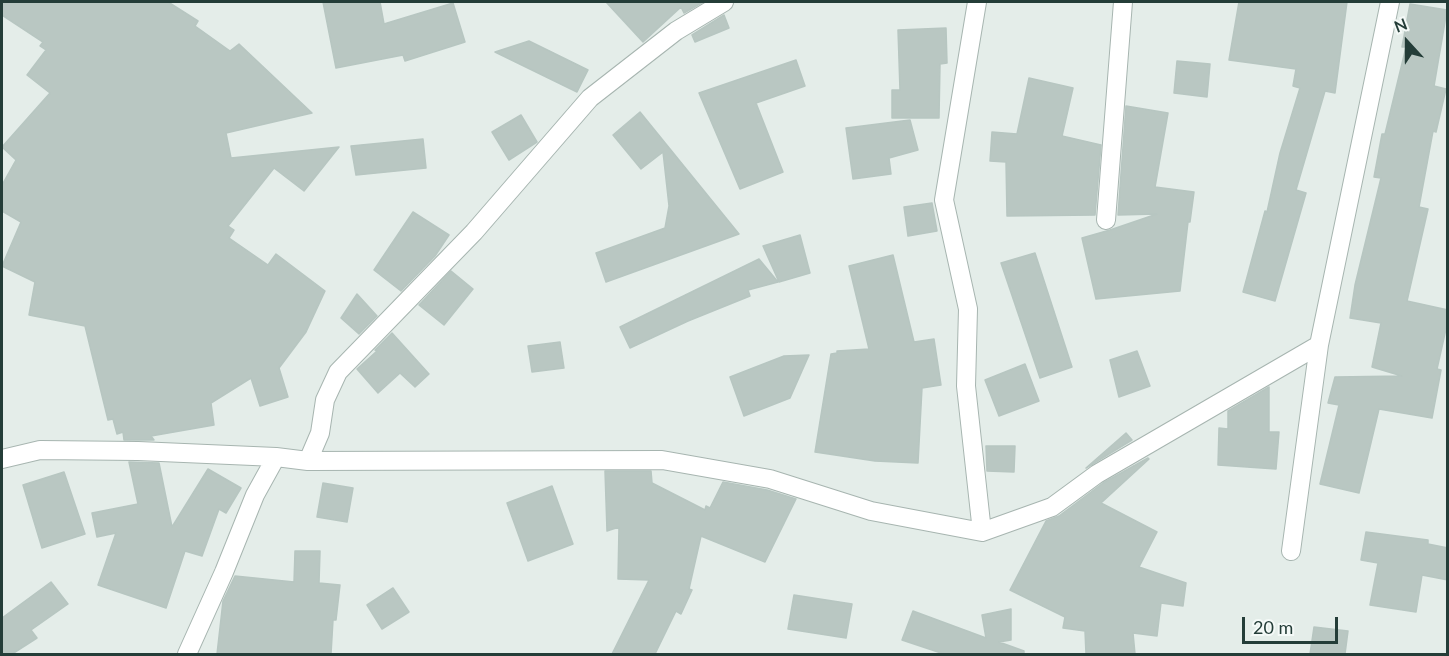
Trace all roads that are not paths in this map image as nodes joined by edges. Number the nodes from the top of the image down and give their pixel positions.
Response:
1 (724, 2) edge
2 (977, 2) edge
3 (1123, 2) edge
4 (1390, 2) edge
5 (1106, 220) dead end
6 (1319, 345) junction
7 (276, 457) junction
8 (2, 459) edge
9 (308, 461) junction
10 (982, 532) junction
11 (1291, 551) dead end
12 (187, 654) edge

1 - 9 street
2 - 10 street
3 - 5 street
4 - 6 street
6 - 10 street
6 - 11 street
7 - 8 street
7 - 9 street
7 - 12 street
9 - 10 street

